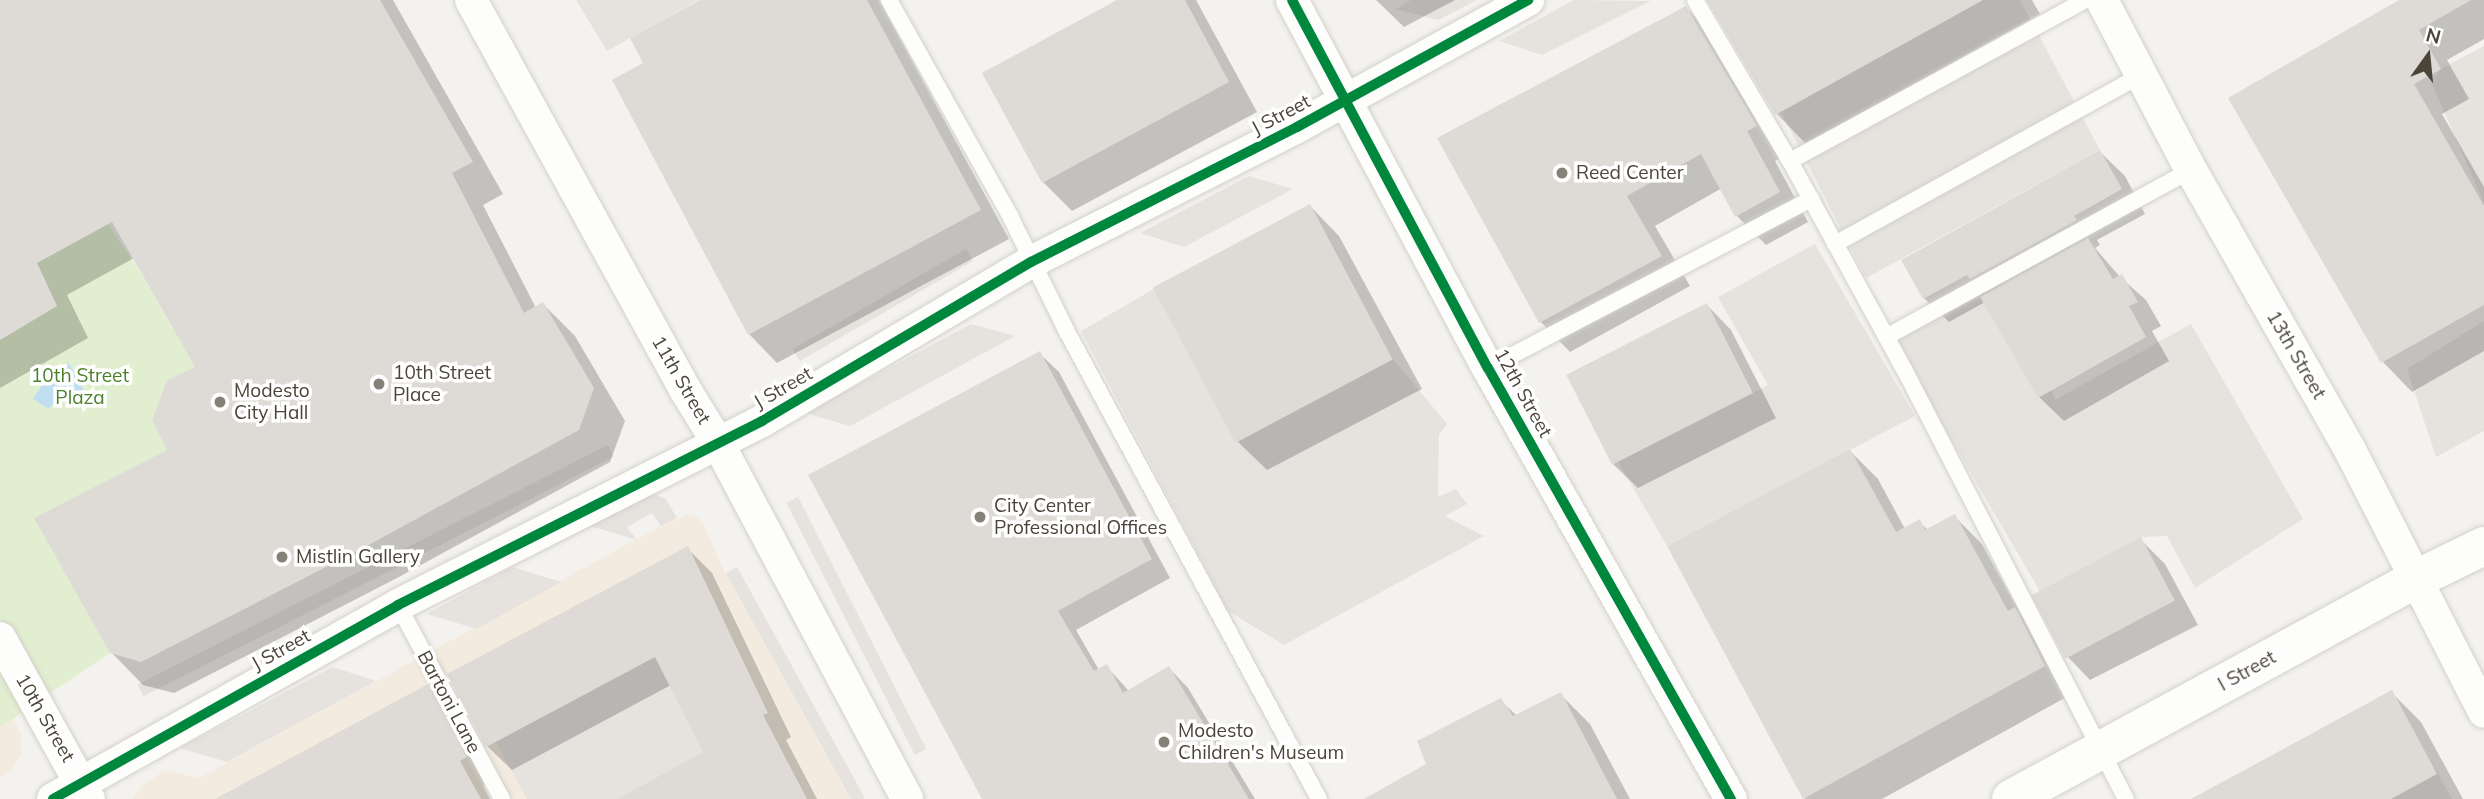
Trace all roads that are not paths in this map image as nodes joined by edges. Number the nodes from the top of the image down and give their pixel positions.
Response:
1 (471, 0) edge
2 (889, 0) edge
3 (1292, 0) edge
4 (1528, 0) edge
5 (1695, 0) edge
6 (2085, 0) edge
7 (2102, 0) edge
8 (2143, 74) junction
9 (1345, 100) junction
10 (1790, 162) junction
11 (2191, 170) junction
12 (1811, 199) junction
13 (1835, 244) junction
14 (1031, 262) junction
15 (1886, 337) junction
16 (1488, 368) junction
17 (718, 443) junction
18 (2484, 546) edge
19 (2414, 580) junction
20 (398, 605) junction
21 (0, 638) edge
22 (2484, 712) edge
23 (2099, 751) junction
24 (86, 791) edge
25 (53, 799) edge
26 (502, 799) edge
27 (907, 799) edge
28 (1319, 799) edge
29 (1731, 799) edge
30 (2011, 799) edge
31 (2126, 799) edge

1 - 17 street, 11th Street
2 - 14 lane
3 - 9 street, 12th Street
4 - 9 street, J Street
5 - 10 lane
6 - 10 lane
7 - 8 street, 13th Street
8 - 11 street, 13th Street
8 - 13 lane
9 - 14 street, J Street
9 - 16 street, 12th Street
10 - 12 lane
11 - 15 lane
11 - 19 street, 13th Street
12 - 13 lane
12 - 16 lane
13 - 15 lane
14 - 17 street, J Street
14 - 28 lane
15 - 23 lane
16 - 29 street, 12th Street
17 - 20 street, J Street
17 - 27 street, 11th Street
18 - 19 street, I Street
19 - 22 street, 13th Street
19 - 23 street, I Street
20 - 24 street, J Street
20 - 26 lane, Bartoni Lane
21 - 24 street, 10th Street
23 - 30 street, I Street
23 - 31 lane
24 - 25 street, J Street

